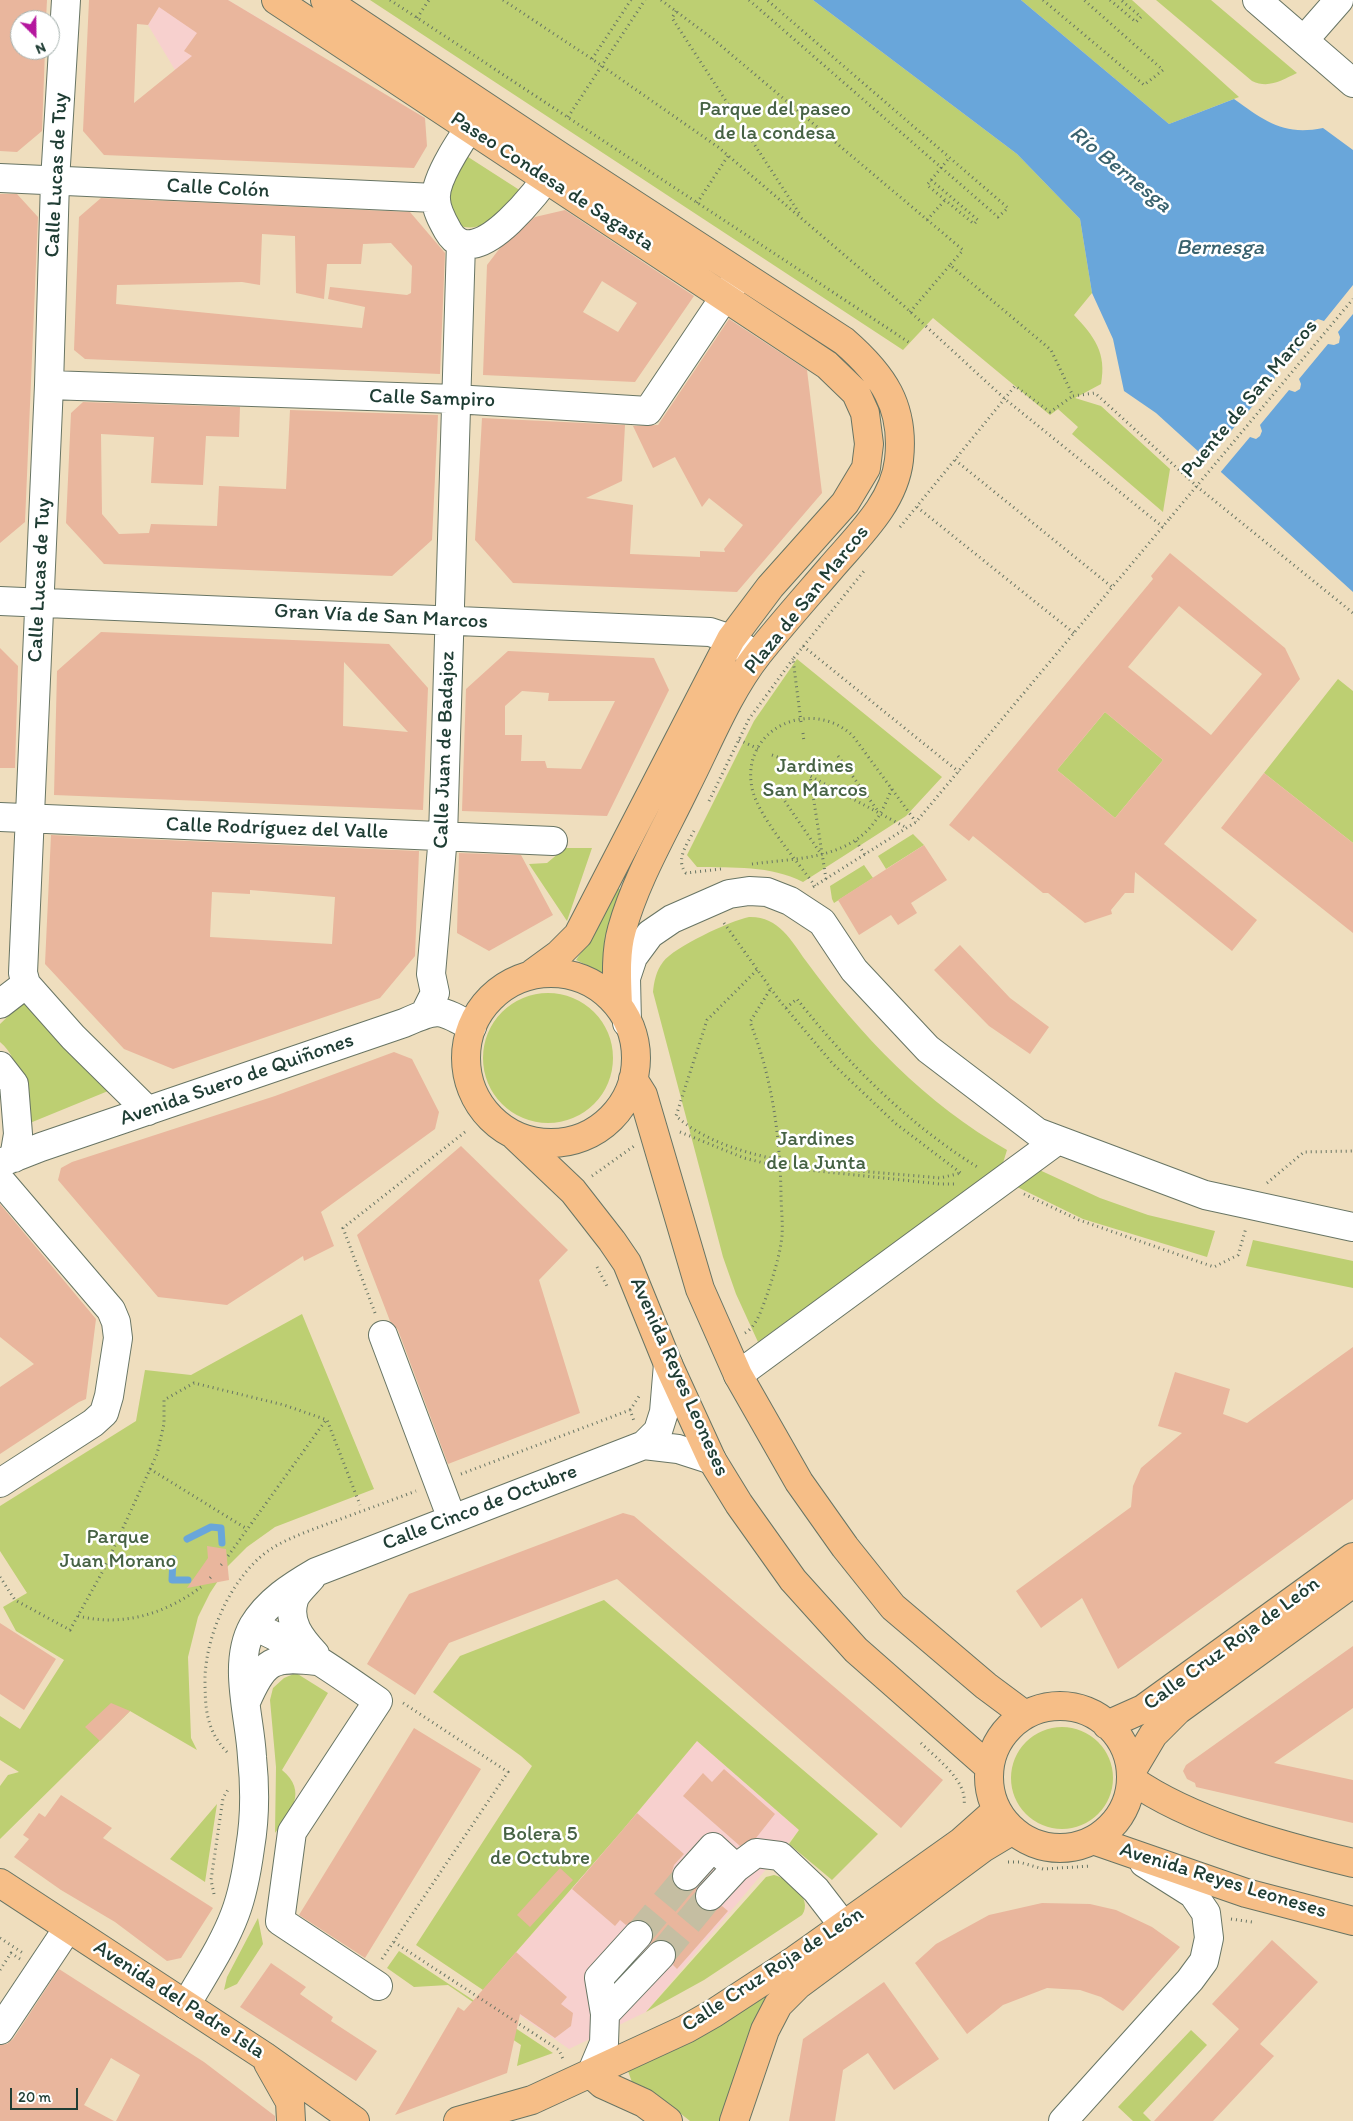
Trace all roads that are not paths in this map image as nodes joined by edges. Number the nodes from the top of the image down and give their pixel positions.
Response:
1 (66, 0) edge
2 (276, 0) edge
3 (325, 0) edge
4 (1257, 0) edge
5 (1339, 0) edge
6 (1304, 40) junction
7 (1353, 83) edge
8 (477, 118) junction
9 (554, 168) junction
10 (0, 178) edge
11 (55, 181) junction
12 (435, 198) junction
13 (461, 243) junction
14 (741, 273) junction
15 (725, 295) junction
16 (844, 341) joint
17 (827, 365) joint
18 (50, 385) junction
19 (455, 399) junction
20 (0, 601) edge
21 (39, 602) junction
22 (449, 620) junction
23 (731, 639) junction
24 (756, 656) junction
25 (0, 817) edge
26 (28, 818) junction
27 (443, 836) junction
28 (553, 841) dead end
29 (533, 973) junction
30 (26, 984) junction
31 (430, 1003) junction
32 (0, 1004) edge
33 (623, 1014) junction
34 (473, 1025) junction
35 (0, 1066) edge
36 (633, 1079) junction
37 (148, 1111) junction
38 (515, 1136) junction
39 (1058, 1140) junction
40 (5, 1167) edge
41 (1353, 1227) edge
42 (383, 1335) road end
43 (668, 1364) junction
44 (738, 1375) junction
45 (644, 1445) junction
46 (712, 1460) junction
47 (0, 1483) edge
48 (452, 1519) junction
49 (1353, 1556) edge
50 (316, 1572) junction
51 (1353, 1583) edge
52 (253, 1626) junction
53 (323, 1662) junction
54 (246, 1702) junction
55 (1025, 1715) junction
56 (1108, 1726) junction
57 (989, 1767) junction
58 (1132, 1776) junction
59 (1005, 1820) junction
60 (1128, 1852) junction
61 (1094, 1853) junction
62 (1353, 1863) edge
63 (736, 1868) junction
64 (687, 1876) tunnel mouth
65 (0, 1882) edge
66 (710, 1896) tunnel mouth
67 (1353, 1921) edge
68 (843, 1925) junction
69 (68, 1928) junction
70 (638, 1935) tunnel mouth
71 (661, 1955) tunnel mouth
72 (378, 1975) road end
73 (186, 2005) junction
74 (605, 2014) junction
75 (0, 2030) edge
76 (604, 2043) junction
77 (631, 2054) junction
78 (264, 2056) junction
79 (591, 2074) junction
80 (532, 2100) junction
81 (291, 2121) edge
82 (356, 2121) edge
83 (458, 2121) edge
84 (512, 2121) edge
85 (668, 2121) edge
86 (734, 2121) edge
87 (1063, 2121) edge

1 - 11 street, Calle Lucas de Tuy
2 - 8 main road, Paseo Condesa de Sagasta
3 - 8 main road, Paseo Condesa de Sagasta
4 - 6 street
5 - 6 street
6 - 7 street
8 - 9 main road, Paseo Condesa de Sagasta
8 - 12 street
9 - 13 street
9 - 14 main road, Paseo Condesa de Sagasta
9 - 15 main road, Paseo Condesa de Sagasta
10 - 11 street, Calle Colón
11 - 12 street, Calle Colón
11 - 18 street, Calle Lucas de Tuy
12 - 13 street
13 - 19 street, Calle Juan de Badajoz
14 - 15 street, Calle Sampiro
14 - 16 main road, Paseo Condesa de Sagasta
15 - 17 main road, Paseo Condesa de Sagasta
15 - 19 street, Calle Sampiro
16 - 24 main road, Plaza de San Marcos
17 - 23 main road, Plaza de San Marcos
18 - 19 street, Calle Sampiro
18 - 21 street, Calle Lucas de Tuy
19 - 22 street, Calle Juan de Badajoz
20 - 21 street, Gran Vía de San Marcos
21 - 22 street, Gran Vía de San Marcos
21 - 26 street, Calle Lucas de Tuy
22 - 23 street, Gran Vía de San Marcos
22 - 27 street, Calle Juan de Badajoz
23 - 24 street, Gran Vía de San Marcos
23 - 29 main road, Plaza de San Marcos
24 - 33 main road, Plaza de San Marcos
25 - 26 street, Calle Rodríguez del Valle
26 - 27 street, Calle Rodríguez del Valle
26 - 30 street, Calle Lucas de Tuy
27 - 28 street, Calle Rodríguez del Valle
27 - 31 street, Calle Juan de Badajoz
29 - 33 main road
29 - 34 main road
30 - 32 street
30 - 37 street
31 - 34 street
31 - 37 street, Avenida Suero de Quiñones
33 - 36 main road
33 - 39 street
34 - 38 main road
35 - 40 street
36 - 38 main road
36 - 44 main road
37 - 40 street, Avenida Suero de Quiñones
38 - 43 main road, Avenida Reyes Leoneses
39 - 41 street
39 - 44 street
40 - 47 street
42 - 48 street
43 - 45 street, Calle Cinco de Octubre
43 - 46 main road, Avenida Reyes Leoneses
44 - 55 main road
45 - 46 street, Calle Cinco de Octubre
45 - 48 street, Calle Cinco de Octubre
46 - 57 main road, Avenida Reyes Leoneses
48 - 50 street, Calle Cinco de Octubre
49 - 56 main road, Calle Cruz Roja de León
50 - 52 street, Calle Cinco de Octubre
50 - 53 street, Calle Cinco de Octubre
51 - 58 main road, Calle Cruz Roja de León
52 - 53 street, Calle Cinco de Octubre
52 - 54 street, Calle Cinco de Octubre
53 - 54 street, Calle Cinco de Octubre
53 - 72 street, Calle Cinco de Octubre
54 - 73 street, Calle Cinco de Octubre
55 - 56 main road
55 - 57 main road
56 - 58 main road
57 - 59 main road
58 - 61 main road
58 - 62 main road
59 - 61 main road
59 - 68 main road, Calle Cruz Roja de León
59 - 86 main road, Calle Cruz Roja de León
60 - 61 main road, Avenida Reyes Leoneses
60 - 67 main road, Avenida Reyes Leoneses
60 - 87 street
63 - 64 street
63 - 66 street
63 - 68 street
65 - 69 main road, Avenida del Padre Isla
68 - 77 main road, Calle Cruz Roja de León
69 - 73 main road, Avenida del Padre Isla
69 - 75 street
70 - 74 street
71 - 74 street
73 - 78 main road, Avenida del Padre Isla
74 - 76 street
76 - 77 street
76 - 79 street
77 - 79 main road, Calle Cruz Roja de León
78 - 81 main road
78 - 82 main road, Avenida del Padre Isla
79 - 80 main road, Calle Cruz Roja de León
79 - 85 main road
80 - 83 main road, Calle Cruz Roja de León
80 - 84 main road, Calle Cruz Roja de León

